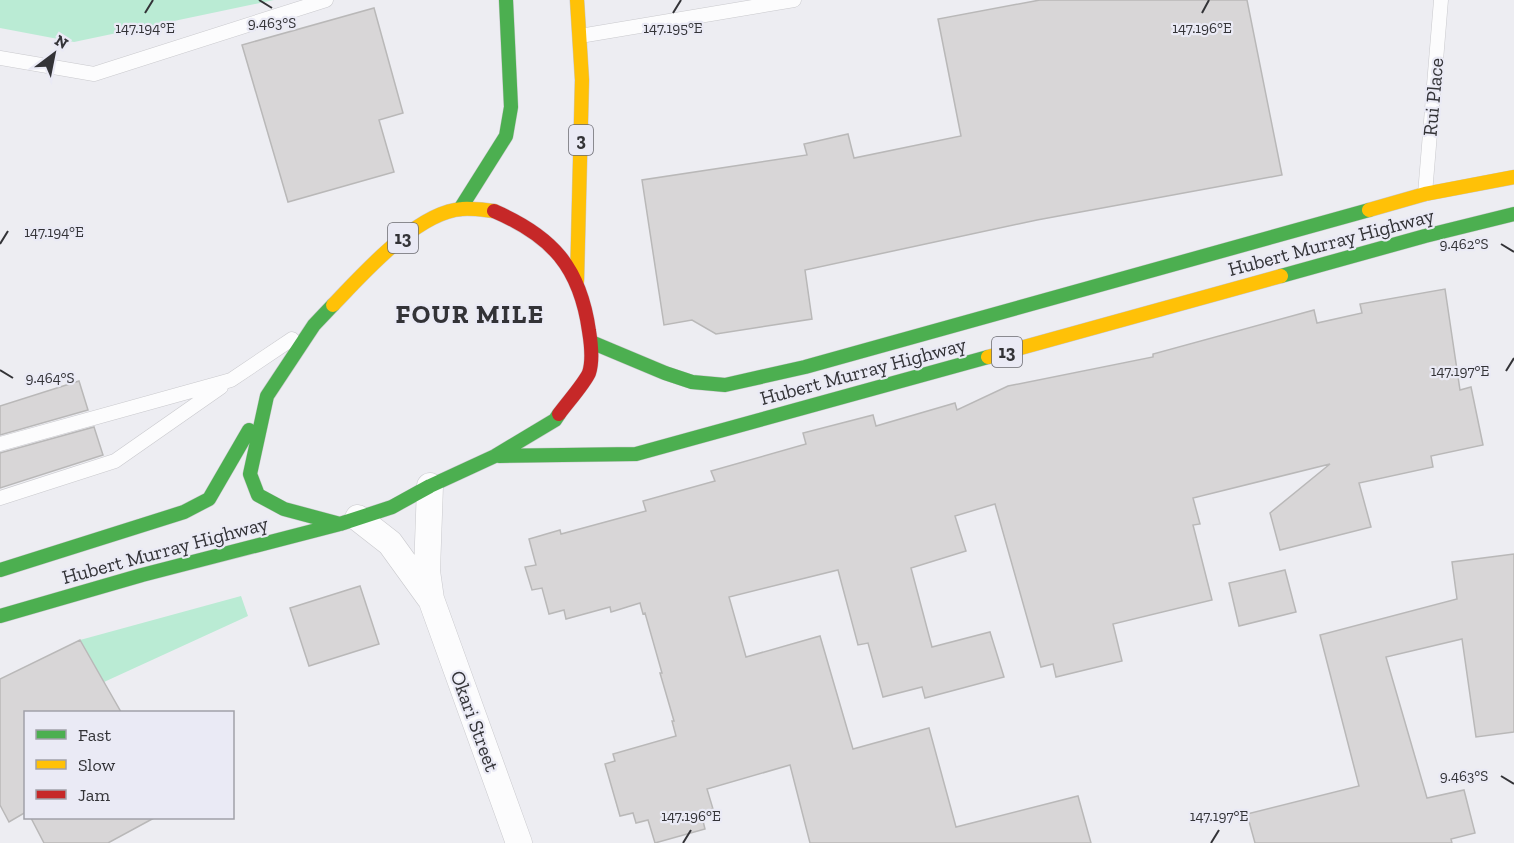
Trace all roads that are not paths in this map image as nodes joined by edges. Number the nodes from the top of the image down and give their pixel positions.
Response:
1 (326, 0) edge
2 (506, 0) edge
3 (577, 0) edge
4 (794, 0) edge
5 (1441, 0) edge
6 (580, 36) junction
7 (0, 58) edge
8 (1514, 177) edge
9 (1425, 194) junction
10 (460, 209) junction
11 (1514, 214) edge
12 (577, 281) junction
13 (314, 325) junction
14 (591, 342) junction
15 (231, 380) junction
16 (267, 396) junction
17 (0, 444) edge
18 (495, 456) junction
19 (430, 486) junction
20 (0, 498) edge
21 (349, 521) junction
22 (0, 570) edge
23 (431, 599) junction
24 (0, 616) edge
25 (518, 843) edge

1 - 7 lane
2 - 10 highway
3 - 6 highway, 3
4 - 6 lane
5 - 9 lane, Rui Place
6 - 12 highway, 3
8 - 9 highway, Hubert Murray Highway / 13
9 - 14 highway, Hubert Murray Highway / 13
10 - 12 highway, 13
10 - 13 highway, 13
11 - 18 highway, Hubert Murray Highway / 13
12 - 14 highway, 13
13 - 15 lane
13 - 16 highway, 13
14 - 18 highway, 13
15 - 17 lane
15 - 20 lane
16 - 21 highway, 13
16 - 22 highway, Hubert Murray Highway / 13
18 - 19 highway, 13
19 - 21 highway, 13
19 - 23 street, Okari Street
21 - 23 street, Okari Street
21 - 24 highway, Hubert Murray Highway / 13
23 - 25 street, Okari Street

